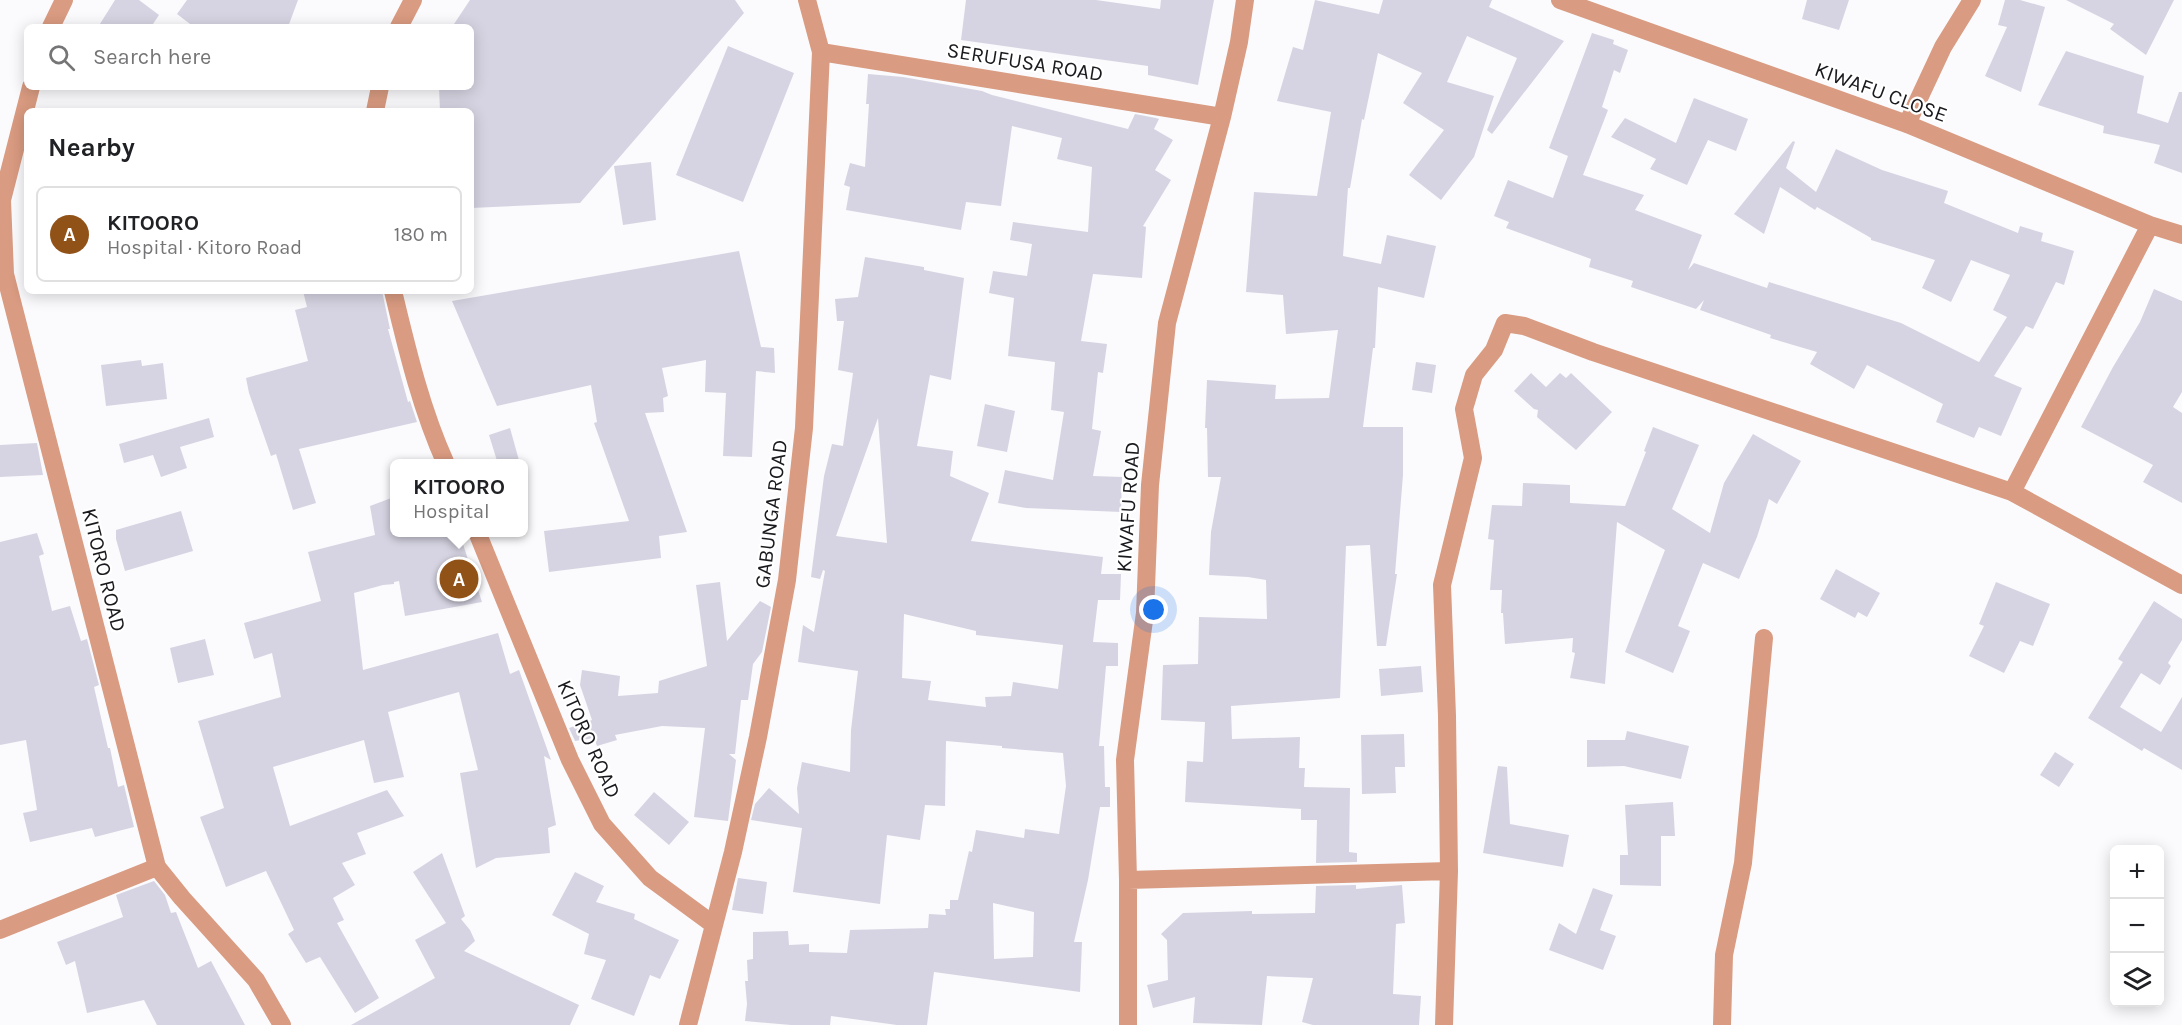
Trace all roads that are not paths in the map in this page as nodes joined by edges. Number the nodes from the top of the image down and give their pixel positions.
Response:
1 (63, 0) edge
2 (413, 0) edge
3 (807, 0) edge
4 (1245, 0) edge
5 (1972, 0) edge
6 (1564, 1) edge
7 (52, 24) edge
8 (401, 24) edge
9 (821, 52) junction
10 (30, 90) edge
11 (379, 90) edge
12 (28, 108) edge
13 (376, 108) edge
14 (1222, 117) junction
15 (24, 122) edge
16 (1907, 124) junction
17 (2150, 225) junction
18 (2182, 235) edge
19 (2, 275) edge
20 (394, 294) edge
21 (444, 459) edge
22 (2012, 492) junction
23 (479, 537) edge
24 (2182, 585) edge
25 (1764, 638) dead end
26 (157, 867) junction
27 (1449, 871) junction
28 (1128, 880) junction
29 (714, 925) junction
30 (0, 930) edge
31 (282, 1025) edge
32 (688, 1025) edge
33 (1128, 1025) edge
34 (1443, 1025) edge
35 (1722, 1025) edge

1 - 7 street
2 - 8 street
3 - 9 street, GABUNGA ROAD
4 - 14 street, KIWAFU ROAD
5 - 16 street
6 - 16 street, KIWAFU CLOSE
9 - 14 street, SERUFUSA ROAD
9 - 29 street, GABUNGA ROAD
10 - 12 street, KITORO ROAD
11 - 13 street
14 - 28 street, KIWAFU ROAD
15 - 19 street, KITORO ROAD
16 - 17 street, KIWAFU CLOSE
17 - 18 street, KIWAFU CLOSE
17 - 22 street
19 - 26 street, KITORO ROAD
20 - 21 street
22 - 24 street
22 - 27 street
23 - 29 street, KITORO ROAD
25 - 35 street
26 - 30 street
26 - 31 street, KITORO ROAD
27 - 28 street
27 - 34 street
28 - 33 street, KIWAFU ROAD
29 - 32 street, GABUNGA ROAD

